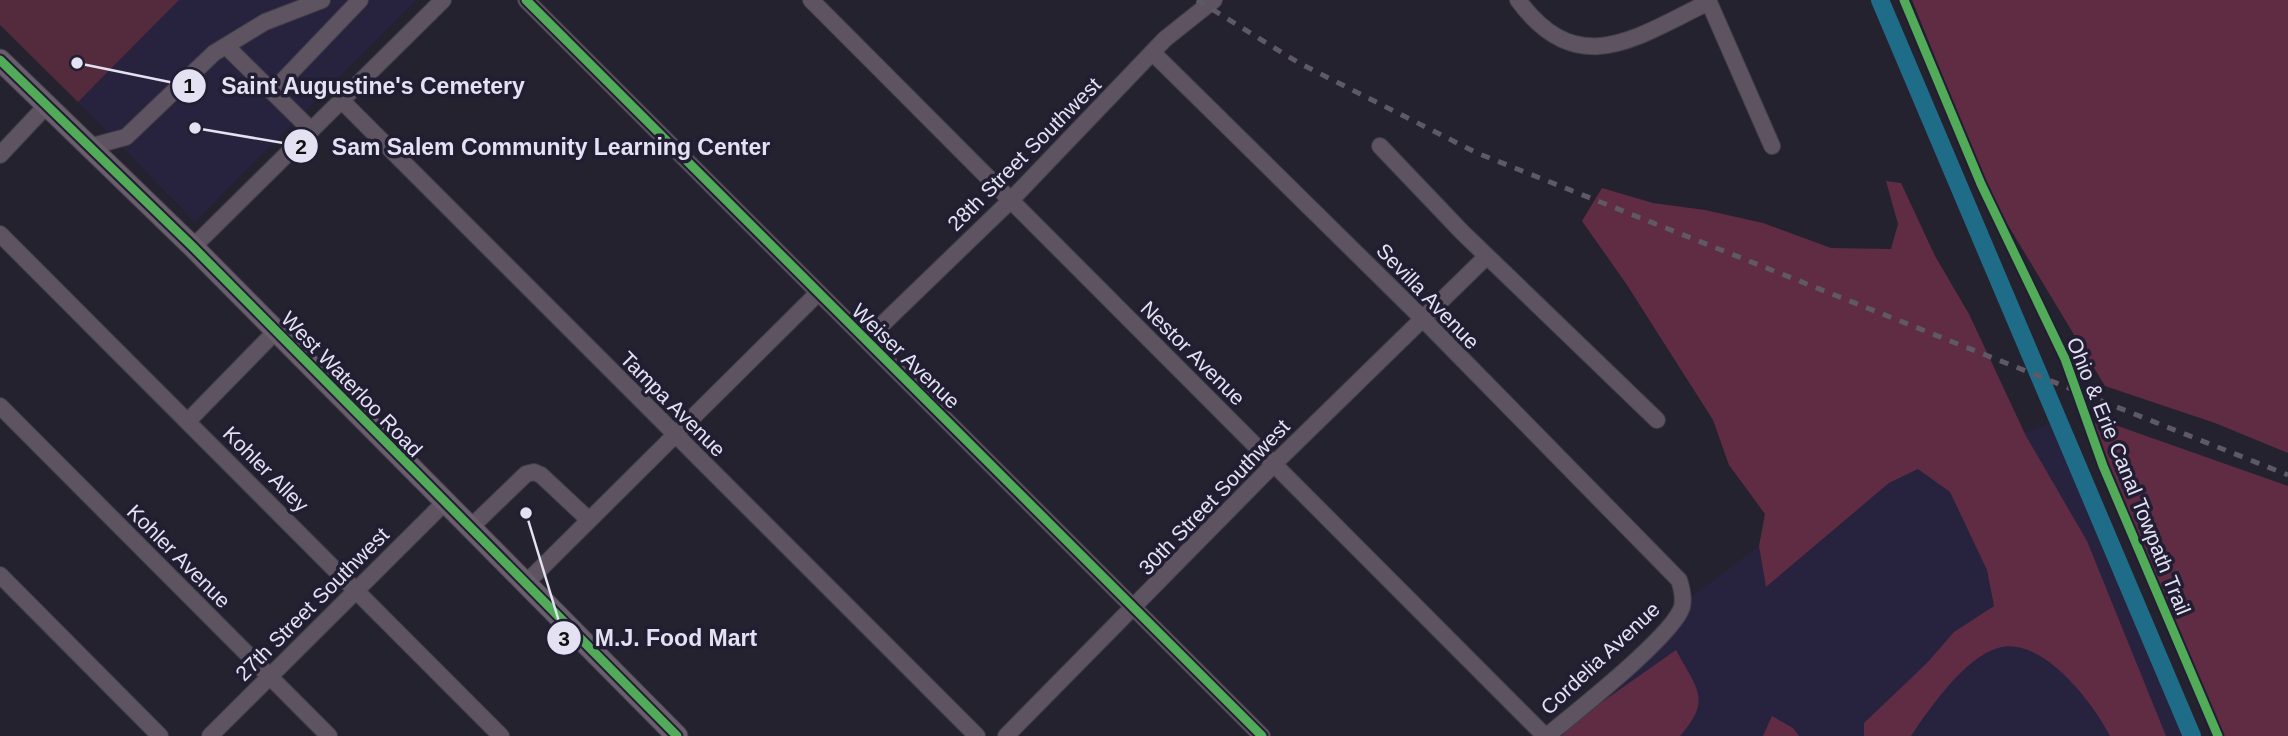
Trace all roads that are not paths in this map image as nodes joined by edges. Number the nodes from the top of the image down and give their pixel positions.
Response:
1 (322, 0) edge
2 (360, 0) edge
3 (443, 0) edge
4 (526, 0) edge
5 (811, 0) edge
6 (1214, 0) edge
7 (1518, 0) edge
8 (1709, 1) edge
9 (226, 46) junction
10 (1153, 53) junction
11 (0, 60) edge
12 (272, 92) junction
13 (342, 100) junction
14 (46, 106) junction
15 (311, 130) junction
16 (1380, 146) dead end
17 (1772, 146) dead end
18 (89, 147) junction
19 (0, 155) edge
20 (1010, 200) junction
21 (0, 233) edge
22 (193, 247) junction
23 (1487, 256) junction
24 (817, 294) junction
25 (1422, 317) junction
26 (276, 331) junction
27 (866, 340) junction
28 (0, 406) edge
29 (1657, 420) dead end
30 (188, 421) junction
31 (675, 436) junction
32 (1274, 464) junction
33 (444, 503) junction
34 (589, 520) junction
35 (470, 528) junction
36 (1671, 570) joint
37 (0, 575) edge
38 (526, 583) junction
39 (356, 591) junction
40 (1135, 608) junction
41 (269, 676) junction
42 (160, 736) edge
43 (211, 736) edge
44 (329, 736) edge
45 (501, 736) edge
46 (677, 736) edge
47 (977, 736) edge
48 (1006, 736) edge
49 (1262, 736) edge
50 (1546, 736) edge

1 - 9 street
2 - 12 street
3 - 13 street
4 - 24 street, Weiser Avenue
5 - 20 street, Nestor Avenue
6 - 10 street, 28th Street Southwest
7 - 8 street
8 - 17 street
9 - 12 street
9 - 18 street
10 - 20 street, 28th Street Southwest
10 - 25 street, Sevilla Avenue
11 - 14 main road, West Waterloo Road
12 - 15 street
13 - 15 street
13 - 31 street, Tampa Avenue
14 - 18 main road, West Waterloo Road
14 - 19 street
15 - 22 street
16 - 23 street
18 - 22 main road, West Waterloo Road
20 - 27 street, 28th Street Southwest
20 - 32 street, Nestor Avenue
21 - 30 street, Kohler Alley
22 - 26 main road, West Waterloo Road
23 - 25 street, 30th Street Southwest
23 - 29 street
24 - 27 street, Weiser Avenue
24 - 31 street
25 - 32 street, 30th Street Southwest
25 - 36 street, Sevilla Avenue
26 - 30 street
26 - 33 main road, West Waterloo Road
27 - 40 street, Weiser Avenue
28 - 41 street, Kohler Avenue
30 - 39 street, Kohler Alley
31 - 34 street
31 - 47 street, Tampa Avenue
32 - 40 street, 30th Street Southwest
32 - 50 street, Nestor Avenue
33 - 35 main road, West Waterloo Road
33 - 39 street, 27th Street Southwest
34 - 35 street
34 - 38 street
35 - 38 main road, West Waterloo Road
36 - 50 street, Cordelia Avenue
37 - 42 street
38 - 46 main road, West Waterloo Road
39 - 41 street, 27th Street Southwest
39 - 45 street, Kohler Alley
40 - 48 street, 30th Street Southwest
40 - 49 street, Weiser Avenue
41 - 43 street, 27th Street Southwest
41 - 44 street, Kohler Avenue

